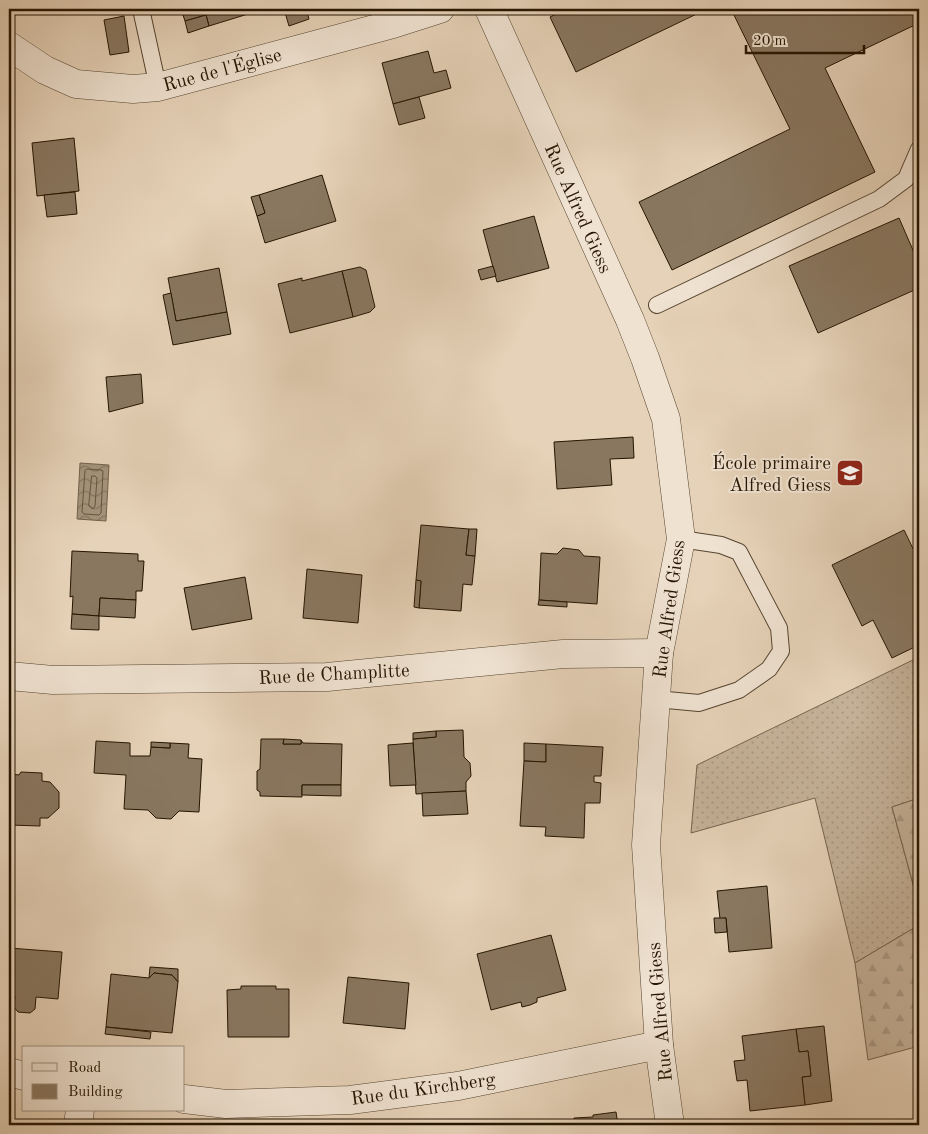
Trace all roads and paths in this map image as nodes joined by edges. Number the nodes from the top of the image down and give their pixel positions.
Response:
1 (141, 9) edge
2 (440, 9) edge
3 (489, 9) edge
4 (9, 46) edge
5 (158, 86) junction
6 (919, 149) edge
7 (657, 305) dead end
8 (681, 539) junction
9 (659, 653) junction
10 (9, 676) edge
11 (656, 699) junction
12 (659, 1046) junction
13 (9, 1072) edge
14 (22, 1075) edge
15 (185, 1099) edge
16 (80, 1112) edge
17 (78, 1125) edge
18 (670, 1125) edge

1 - 5 lane
2 - 5 street, Rue de l'Église
3 - 8 street, Rue Alfred Giess
4 - 5 street, Rue de l'Église
6 - 7 lane
8 - 9 street, Rue Alfred Giess
8 - 11 lane
9 - 10 street, Rue de Champlitte
9 - 11 street, Rue Alfred Giess
11 - 12 street, Rue Alfred Giess
12 - 15 street, Rue du Kirchberg
12 - 18 street, Rue Alfred Giess
13 - 14 street
16 - 17 street

